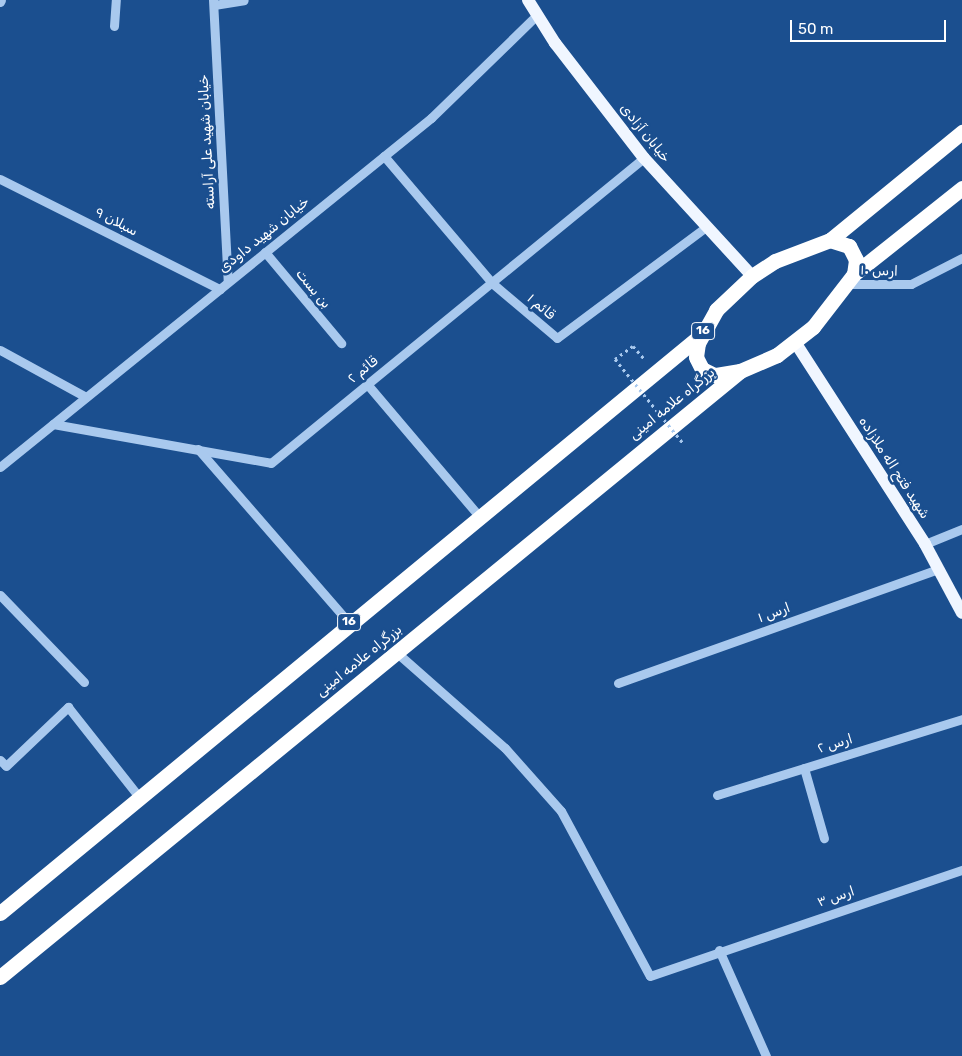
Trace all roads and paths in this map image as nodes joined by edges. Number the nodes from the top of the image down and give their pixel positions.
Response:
1 (116, 0) edge
2 (244, 0) edge
3 (528, 0) edge
4 (214, 3) edge
5 (537, 14) junction
6 (114, 26) dead end
7 (962, 132) edge
8 (384, 156) junction
9 (644, 158) junction
10 (0, 180) edge
11 (962, 188) edge
12 (707, 226) junction
13 (830, 240) junction
14 (265, 252) junction
15 (962, 258) edge
16 (752, 276) junction
17 (851, 279) junction
18 (228, 282) junction
19 (492, 283) junction
20 (220, 289) junction
21 (701, 335) junction
22 (794, 342) junction
23 (340, 343) dead end
24 (633, 346) dead end
25 (0, 350) edge
26 (740, 371) junction
27 (367, 384) junction
28 (86, 397) junction
29 (53, 424) junction
30 (683, 443) dead end
31 (198, 450) junction
32 (0, 468) edge
33 (479, 516) junction
34 (962, 529) edge
35 (925, 544) junction
36 (938, 569) junction
37 (0, 594) edge
38 (962, 613) edge
39 (348, 623) junction
40 (396, 652) junction
41 (84, 682) dead end
42 (618, 683) dead end
43 (962, 719) edge
44 (2, 766) edge
45 (804, 768) junction
46 (717, 795) dead end
47 (139, 797) junction
48 (824, 838) dead end
49 (962, 870) edge
50 (0, 913) edge
51 (719, 950) junction
52 (0, 977) edge
53 (766, 1056) edge

1 - 6 street
2 - 4 street
3 - 5 main road, خیابان آزادی
4 - 18 street, خیابان شهید علی آراسته
5 - 8 street, خیابان شهید داودی
5 - 9 main road, خیابان آزادی
7 - 13 highway, 16
8 - 14 street, خیابان شهید داودی
8 - 19 street, قائم ۱
9 - 12 main road, خیابان آزادی
9 - 19 street, قائم ۲
10 - 20 street, سبلان ۹
11 - 17 highway, 16
12 - 16 main road, خیابان آزادی
12 - 19 street, قائم ۱
13 - 16 highway, 16
13 - 17 highway
14 - 18 street, خیابان شهید داودی
14 - 23 street, بن بست
15 - 17 street, ارس ۱۰
16 - 21 highway, 16
17 - 22 highway, 16
18 - 20 street, خیابان شهید داودی
19 - 27 street, قائم ۲
20 - 28 street, خیابان شهید داودی
21 - 26 highway, 16
21 - 33 highway, 16
22 - 26 highway, 16
22 - 35 main road, شهید فتح اله ملازاده
24 - 30 path, bridge
25 - 28 street
26 - 40 highway, بزرگراه علامه امینی / 16
27 - 31 street, قائم ۲
27 - 33 street
28 - 29 street, خیابان شهید داودی
29 - 31 street, قائم ۲
29 - 32 street, خیابان شهید داودی
31 - 39 street
33 - 39 highway, 16
34 - 35 street
35 - 36 main road, شهید فتح اله ملازاده
36 - 38 main road, شهید فتح اله ملازاده
36 - 42 street, ارس ۱
37 - 41 street
39 - 47 highway, 16
40 - 51 street, ارس ۳
40 - 52 highway, بزرگراه علامه امینی / 16
43 - 45 street, ارس ۲
44 - 47 street
45 - 46 street, ارس ۲
45 - 48 street
47 - 50 highway, 16
49 - 51 street, ارس ۳
51 - 53 street

